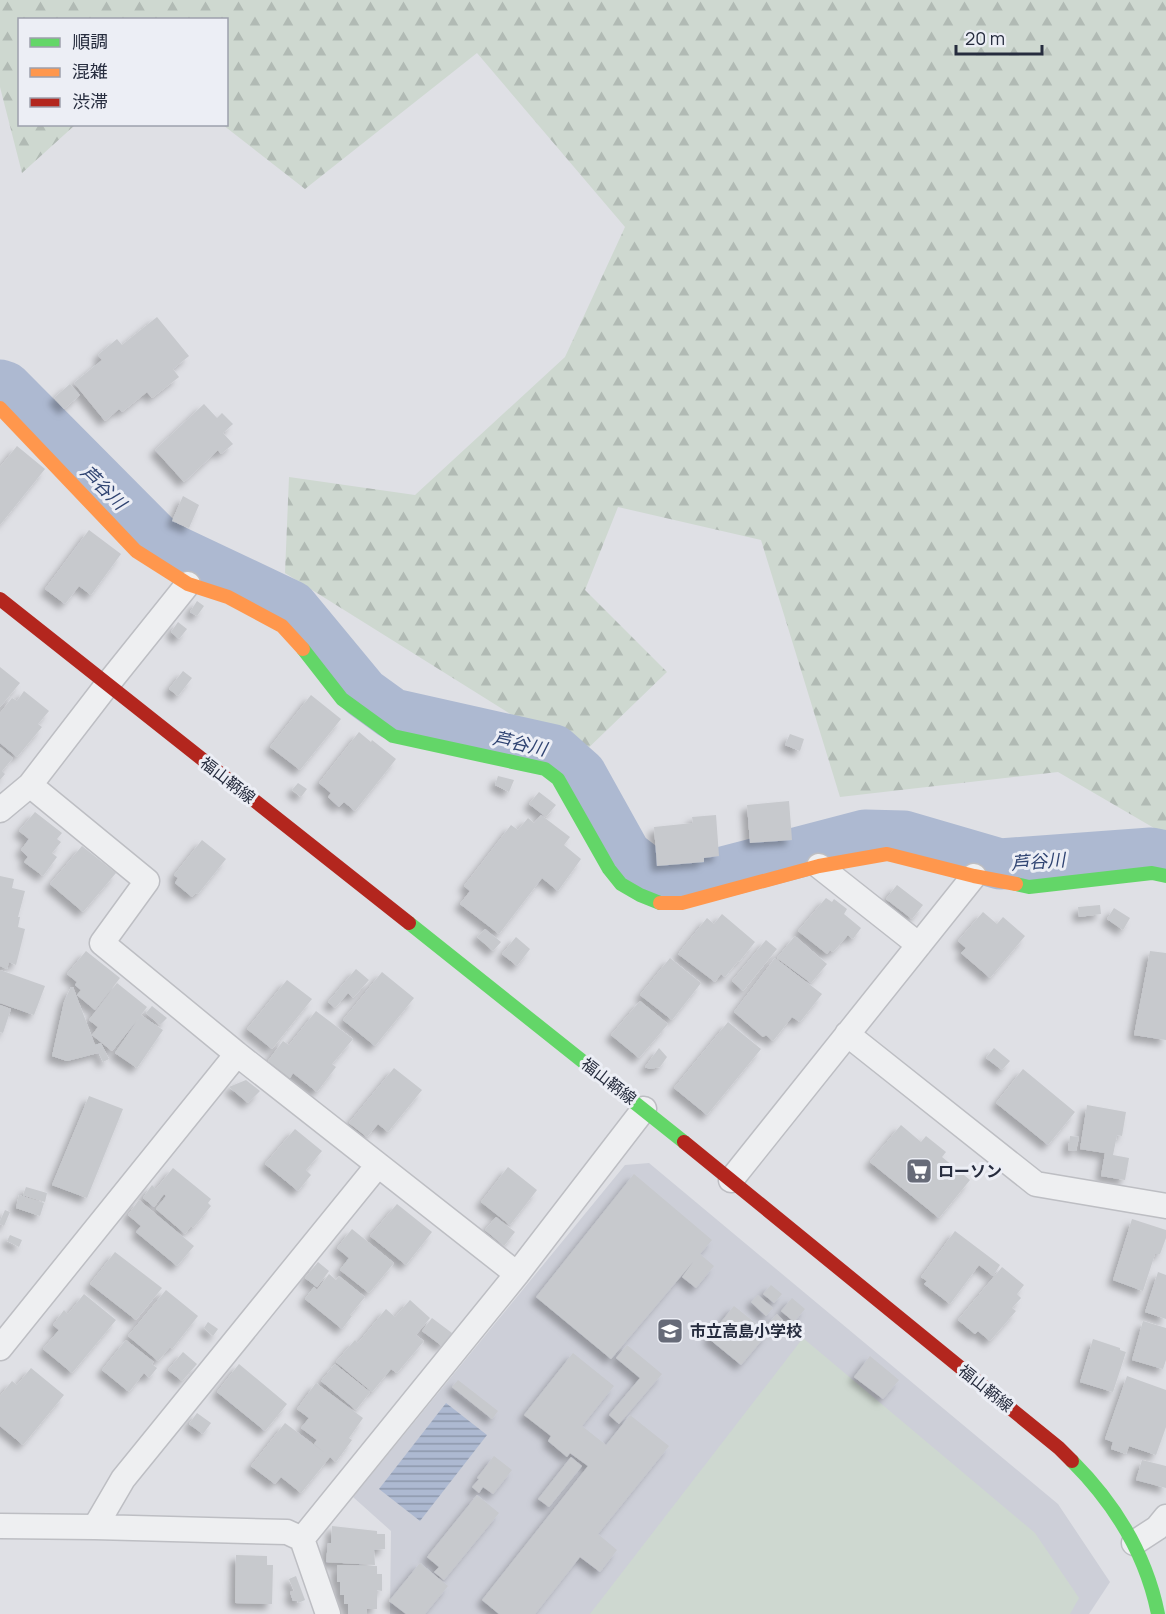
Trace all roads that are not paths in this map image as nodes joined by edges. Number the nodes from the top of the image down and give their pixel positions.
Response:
1 (0, 408) edge
2 (188, 584) junction
3 (0, 599) edge
4 (107, 685) junction
5 (30, 786) junction
6 (0, 810) edge
7 (819, 866) junction
8 (974, 876) junction
9 (1166, 876) edge
10 (919, 945) junction
11 (847, 1034) junction
12 (237, 1054) junction
13 (644, 1109) junction
14 (378, 1165) junction
15 (731, 1180) junction
16 (1166, 1206) edge
17 (517, 1274) junction
18 (0, 1348) edge
19 (1166, 1517) edge
20 (0, 1526) edge
21 (95, 1527) junction
22 (302, 1539) junction
23 (1134, 1543) junction
24 (328, 1614) edge
25 (1158, 1614) edge

1 - 2 main road
2 - 4 street
2 - 7 main road
3 - 4 main road, 福山鞆線
4 - 5 street
4 - 13 main road, 福山鞆線
5 - 6 street
5 - 12 street
7 - 8 main road
7 - 10 street
8 - 9 main road
8 - 10 street
10 - 11 street
11 - 15 street
11 - 16 street
12 - 14 street
12 - 18 street
13 - 15 main road, 福山鞆線
13 - 17 street
14 - 17 street
14 - 21 street
15 - 23 main road, 福山鞆線
17 - 22 street
19 - 23 street
20 - 21 street
21 - 22 street
22 - 24 street
23 - 25 main road, 福山鞆線

